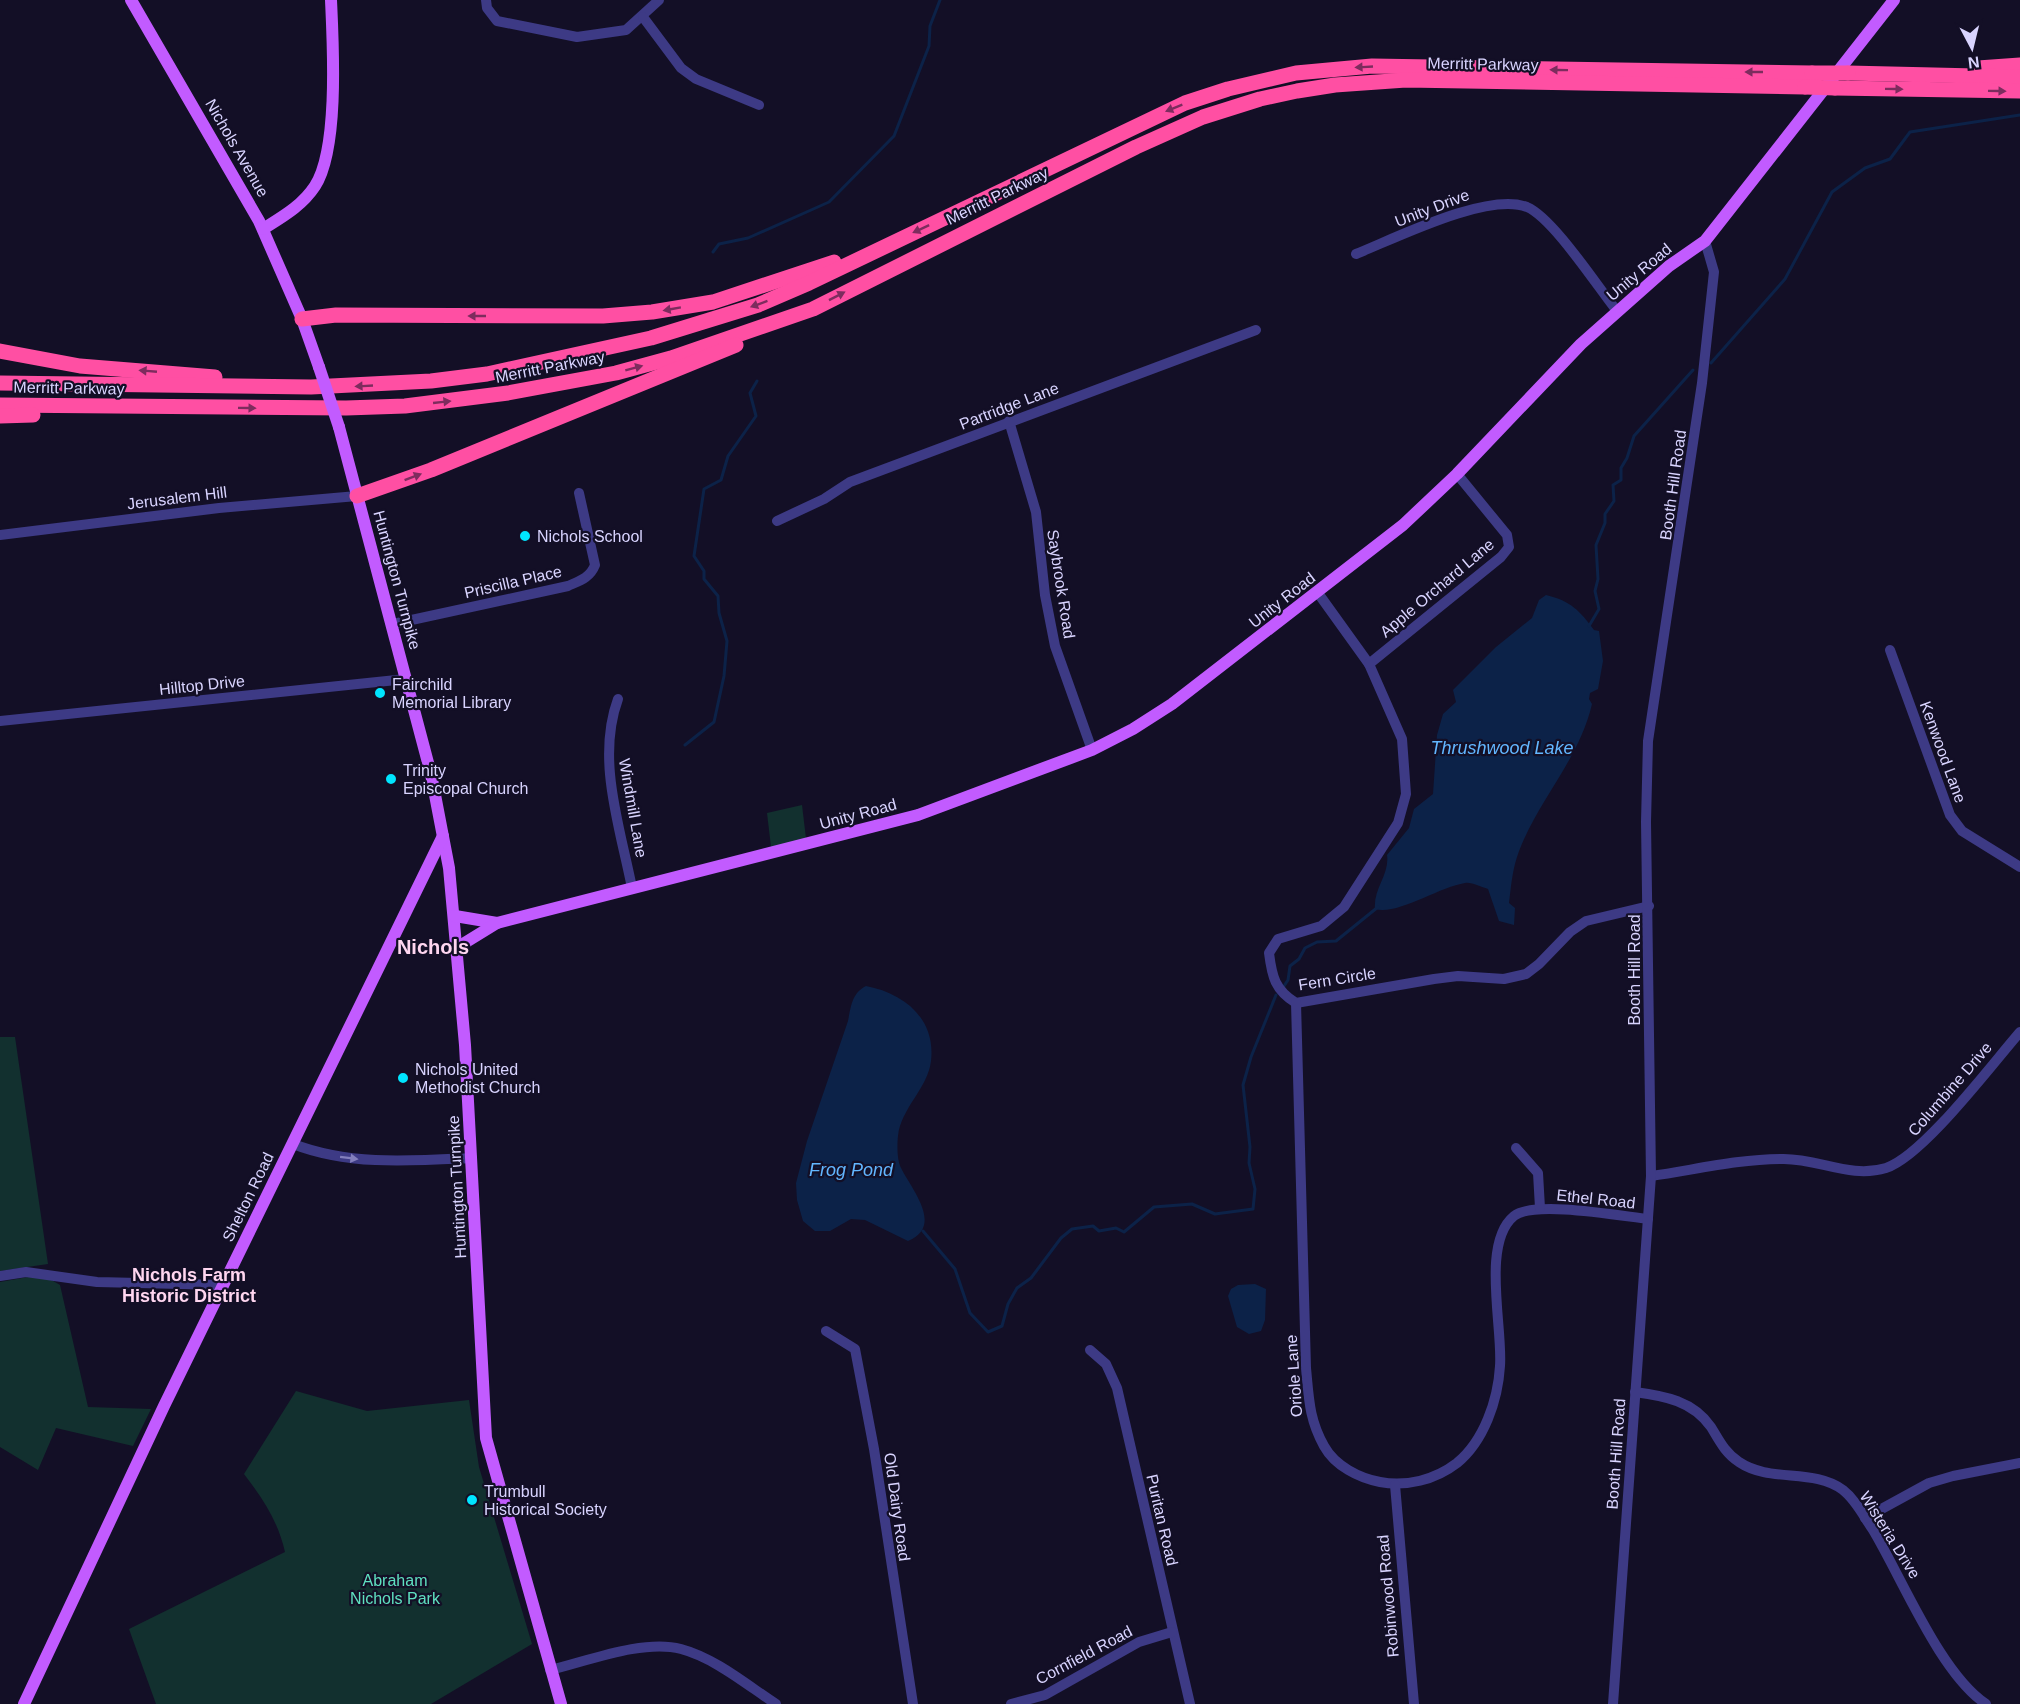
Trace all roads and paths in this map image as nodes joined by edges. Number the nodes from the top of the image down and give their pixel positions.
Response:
1 (130, 0) edge
2 (331, 0) edge
3 (486, 0) edge
4 (659, 0) edge
5 (1894, 0) edge
6 (643, 17) junction
7 (2020, 65) edge
8 (1891, 74) junction
9 (2020, 77) edge
10 (2020, 91) edge
11 (759, 105) dead end
12 (263, 230) junction
13 (1705, 241) junction
14 (888, 244) junction
15 (1356, 254) dead end
16 (813, 309) junction
17 (1617, 311) junction
18 (302, 319) junction
19 (1256, 330) dead end
20 (0, 351) edge
21 (0, 382) edge
22 (268, 387) junction
23 (0, 405) edge
24 (221, 407) junction
25 (0, 416) edge
26 (1009, 421) junction
27 (1457, 474) junction
28 (579, 493) dead end
29 (357, 496) junction
30 (777, 521) dead end
31 (0, 535) edge
32 (1318, 593) junction
33 (393, 624) junction
34 (1890, 650) dead end
35 (1370, 664) junction
36 (406, 680) junction
37 (618, 699) dead end
38 (0, 721) edge
39 (1092, 750) junction
40 (443, 836) junction
41 (2020, 867) edge
42 (632, 888) junction
43 (1649, 906) junction
44 (455, 916) junction
45 (497, 923) junction
46 (458, 947) junction
47 (1296, 1003) junction
48 (2020, 1032) edge
49 (293, 1144) junction
50 (1516, 1148) dead end
51 (472, 1158) junction
52 (1651, 1176) junction
53 (1540, 1208) junction
54 (1648, 1219) junction
55 (0, 1276) edge
56 (223, 1285) junction
57 (826, 1331) dead end
58 (1090, 1350) dead end
59 (1635, 1392) junction
60 (2020, 1463) edge
61 (1395, 1485) junction
62 (1865, 1518) junction
63 (1172, 1632) junction
64 (550, 1670) junction
65 (24, 1704) edge
66 (561, 1704) edge
67 (776, 1704) edge
68 (913, 1704) edge
69 (1011, 1704) edge
70 (1190, 1704) edge
71 (1414, 1704) edge
72 (1613, 1704) edge
73 (1986, 1704) edge

1 - 12 main road, Nichols Avenue
2 - 12 main road
3 - 6 street
4 - 6 street
5 - 13 main road, Unity Road
6 - 11 street
7 - 8 highway
8 - 9 highway, Merritt Parkway
8 -> 14 highway, Merritt Parkway, bridge
16 -> 10 highway, Merritt Parkway, bridge
12 - 18 main road, Nichols Avenue
13 - 17 main road, Unity Road
13 - 43 street, Booth Hill Road
14 -> 18 highway
14 -> 22 highway, Merritt Parkway
15 - 17 street, Unity Drive
24 -> 16 highway, Merritt Parkway
29 -> 16 highway
17 - 27 main road, Unity Road
18 - 29 main road, Huntington Turnpike, bridge
19 - 26 street, Partridge Lane
22 -> 20 highway
21 - 22 highway, Merritt Parkway
23 - 24 highway, Merritt Parkway
24 - 25 highway
26 - 30 street, Partridge Lane
26 - 39 street, Saybrook Road
27 - 32 main road, Unity Road
27 - 35 street, Apple Orchard Lane
28 - 33 street, Priscilla Place
29 - 31 street, Jerusalem Hill
29 - 33 main road, Huntington Turnpike
32 - 35 street, Fern Circle
32 - 39 main road, Unity Road
33 - 36 main road, Huntington Turnpike
34 - 41 street, Kenwood Lane
35 - 47 street, Fern Circle
36 - 38 street, Hilltop Drive
36 - 40 main road, Huntington Turnpike
37 - 42 street, Windmill Lane
39 - 42 main road, Unity Road
40 - 44 main road, Huntington Turnpike
40 - 49 main road, Shelton Road
42 - 45 main road, Unity Road
43 - 47 street, Fern Circle
43 - 52 street, Booth Hill Road
44 - 45 main road, Unity Road
44 - 46 main road, Huntington Turnpike
45 - 46 main road, Unity Road
46 - 51 main road, Huntington Turnpike
47 - 61 street, Oriole Lane
48 - 52 street, Columbine Drive
49 -> 51 street
49 - 56 main road, Shelton Road
50 - 53 street
51 - 64 main road, Huntington Turnpike
52 - 54 street, Booth Hill Road
53 - 54 street, Ethel Road
53 - 61 street, Oriole Lane
54 - 59 street, Booth Hill Road
55 - 56 street
56 - 65 main road, Shelton Road
57 - 68 street, Old Dairy Road
58 - 63 street, Puritan Road
59 - 62 street, Wisteria Drive
59 - 72 street, Booth Hill Road
60 - 62 street
61 - 71 street, Robinwood Road
62 - 73 street, Wisteria Drive
63 - 69 street, Cornfield Road
63 - 70 street, Puritan Road
64 - 66 main road, Huntington Turnpike
64 - 67 street

